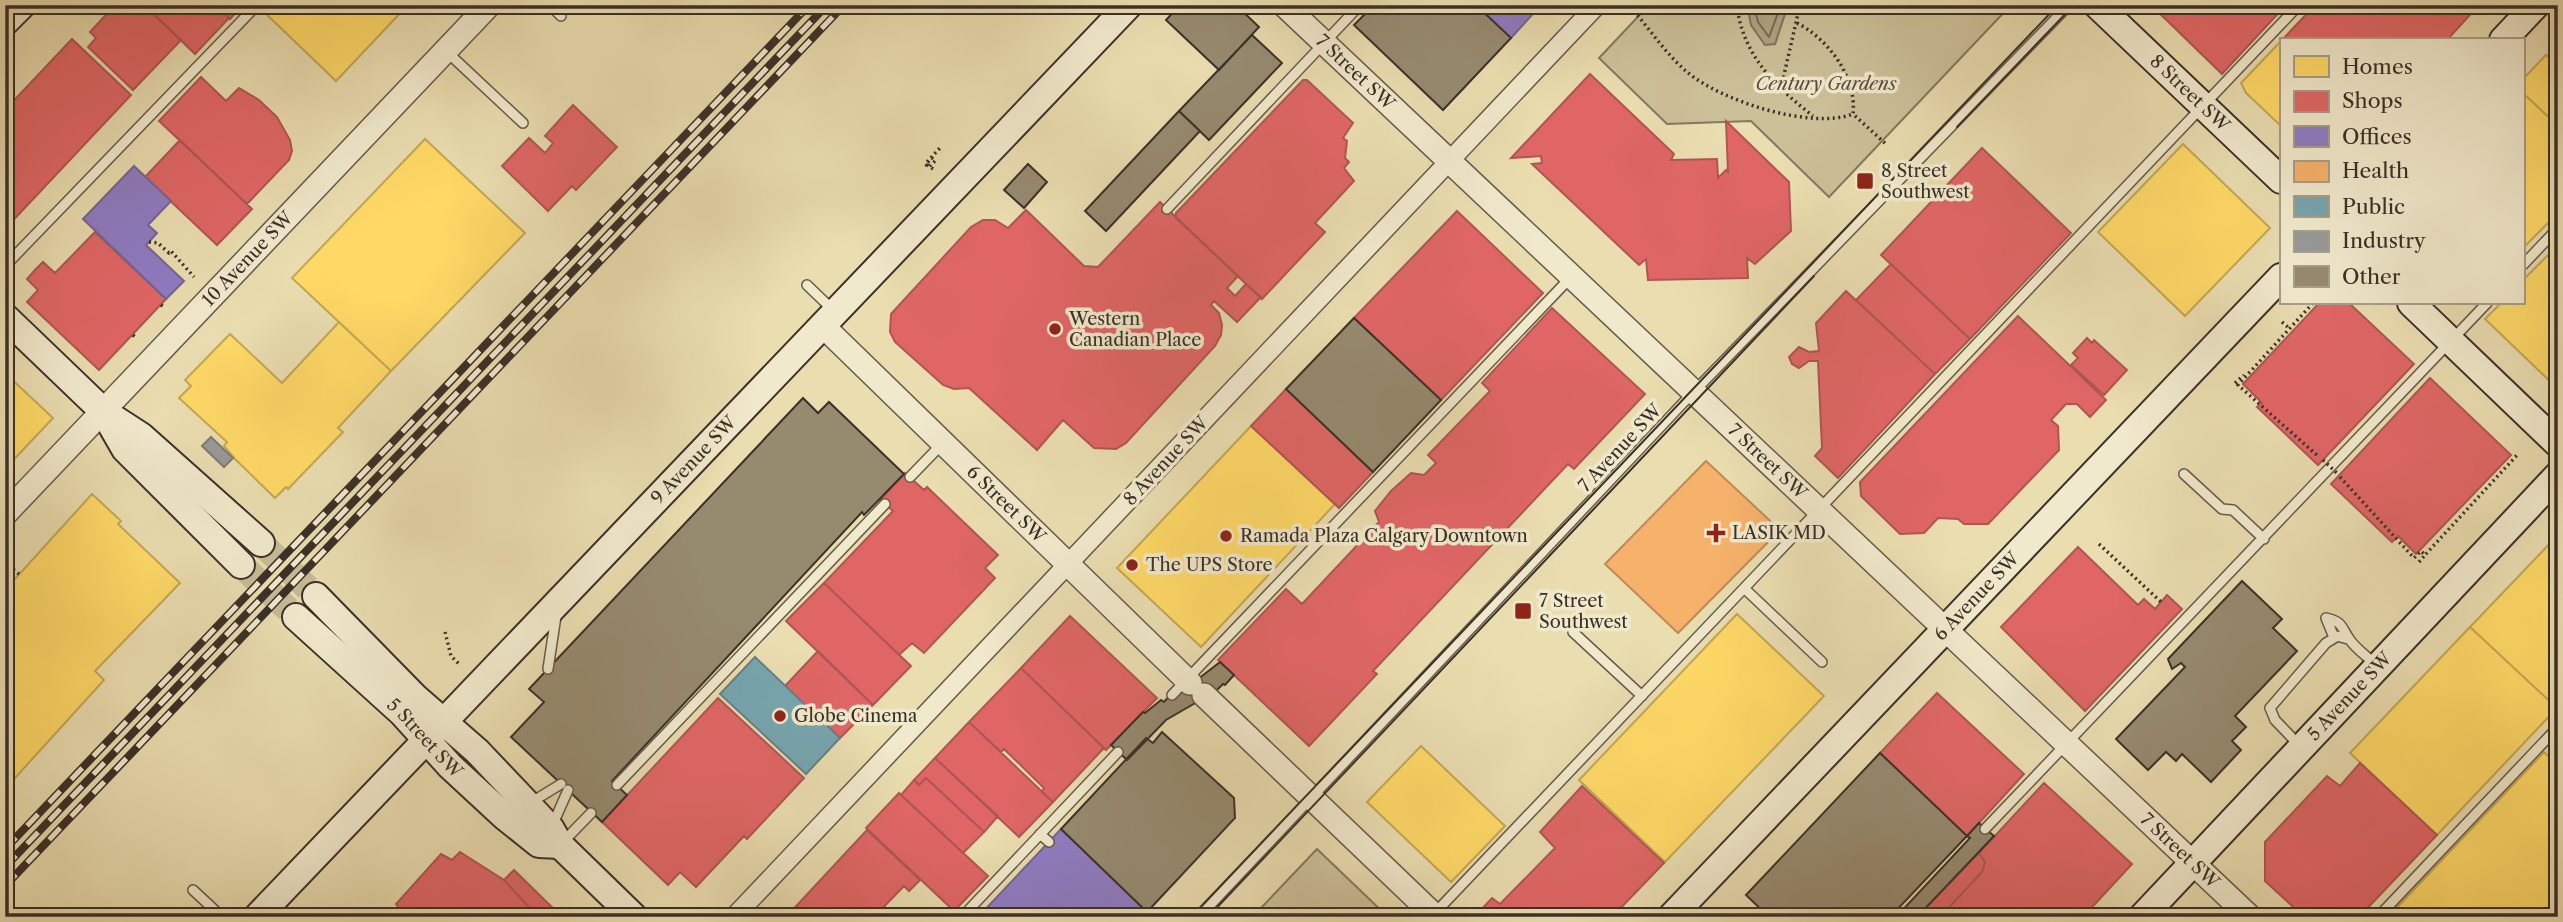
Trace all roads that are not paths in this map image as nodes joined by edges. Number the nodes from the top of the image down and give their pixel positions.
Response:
1 (22, 5) edge
2 (257, 5) edge
3 (550, 5) edge
4 (1129, 5) edge
5 (1284, 5) edge
6 (1360, 5) edge
7 (1597, 5) edge
8 (2069, 5) edge
9 (2097, 5) edge
10 (2299, 5) edge
11 (2536, 5) edge
12 (483, 7) edge
13 (561, 16) dead end
14 (5, 22) edge
15 (2505, 38) edge
16 (1324, 43) junction
17 (446, 51) junction
18 (2203, 106) junction
19 (523, 123) dead end
20 (1451, 160) junction
21 (2280, 179) edge
22 (1167, 209) dead end
23 (2558, 228) edge
24 (2524, 264) edge
25 (5, 266) edge
26 (1573, 275) junction
27 (2280, 278) edge
28 (807, 285) dead end
29 (2412, 304) edge
30 (2486, 304) edge
31 (5, 317) edge
32 (829, 319) junction
33 (2451, 341) junction
34 (1695, 391) junction
35 (104, 412) junction
36 (943, 443) junction
37 (2558, 444) edge
38 (2185, 474) dead end
39 (2558, 475) edge
40 (910, 477) dead end
41 (885, 504) dead end
42 (1821, 511) junction
43 (5, 514) edge
44 (2263, 539) junction
45 (261, 543) tunnel mouth
46 (1069, 563) junction
47 (240, 565) tunnel mouth
48 (1745, 589) junction
49 (316, 596) tunnel mouth
50 (558, 601) junction
51 (296, 617) tunnel mouth
52 (1945, 628) junction
53 (1573, 632) dead end
54 (2336, 638) junction
55 (2348, 639) junction
56 (1822, 662) dead end
57 (548, 666) dead end
58 (2378, 667) junction
59 (1189, 688) junction
60 (1642, 696) junction
61 (2558, 727) edge
62 (435, 731) junction
63 (2067, 743) junction
64 (2302, 748) junction
65 (1118, 752) dead end
66 (617, 785) dead end
67 (1311, 800) junction
68 (527, 804) junction
69 (592, 813) dead end
70 (1985, 828) dead end
71 (1040, 834) junction
72 (556, 837) junction
73 (1049, 842) dead end
74 (2194, 863) junction
75 (193, 890) dead end
76 (1434, 916) edge
77 (222, 917) edge
78 (257, 917) edge
79 (634, 917) edge
80 (734, 917) edge
81 (961, 917) edge
82 (1199, 917) edge
83 (1671, 917) edge
84 (2142, 917) edge
85 (2250, 917) edge
86 (2378, 917) edge

1 - 14 main road
2 - 25 lane
3 - 13 lane
4 - 32 main road, 9 Avenue SW
5 - 16 street, 7 Street SW
6 - 16 lane
7 - 20 street, 8 Avenue SW
8 - 34 lane, 7 Avenue SW
9 - 18 main road, 8 Street SW
10 - 18 lane
11 - 15 main road
12 - 17 street, 10 Avenue SW
16 - 20 street, 7 Street SW
16 - 22 lane
17 - 19 lane
17 - 35 street, 10 Avenue SW
18 - 21 main road, 8 Street SW
18 - 42 lane
20 - 26 street, 7 Street SW
20 - 46 street, 8 Avenue SW
23 - 24 lane
26 - 34 street, 7 Street SW
26 - 59 lane
27 - 52 main road, 6 Avenue SW
28 - 32 lane
29 - 33 main road
30 - 33 lane
31 - 35 main road
32 - 36 street, 6 Street SW
32 - 50 main road, 9 Avenue SW
33 - 37 main road
33 - 44 lane
34 - 42 street, 7 Street SW
34 - 67 lane, 7 Avenue SW
35 - 43 street, 10 Avenue SW
35 - 45 main road
35 - 47 main road
36 - 40 lane
36 - 46 street, 6 Street SW
38 - 44 lane
39 - 58 main road, 5 Avenue SW
41 - 66 lane
42 - 48 lane
42 - 52 street, 7 Street SW
44 - 63 lane
46 - 59 street, 6 Street SW
46 - 80 street, 8 Avenue SW
48 - 56 lane
48 - 60 lane
49 - 62 main road, 5 Street SW
50 - 57 lane
50 - 62 main road, 9 Avenue SW
51 - 62 main road, 5 Street SW
52 - 63 street, 7 Street SW
52 - 83 main road, 6 Avenue SW
53 - 60 lane
54 - 55 lane
54 - 55 lane
54 - 64 lane
55 - 58 lane
58 - 64 main road, 5 Avenue SW
59 - 67 street, 6 Street SW
60 - 76 lane
61 - 86 lane
62 - 68 main road, 5 Street SW
62 - 72 main road, 5 Street SW
62 - 78 main road, 9 Avenue SW
63 - 70 lane
63 - 74 street, 7 Street SW
64 - 74 main road, 5 Avenue SW
65 - 71 lane
67 - 76 street, 6 Street SW
67 - 82 lane, 7 Avenue SW
68 - 72 main road, 5 Street SW
68 - 72 lane
69 - 72 lane
71 - 73 lane
71 - 81 lane
72 - 79 main road, 5 Street SW
74 - 84 main road, 5 Avenue SW
74 - 85 street, 7 Street SW
75 - 77 lane

